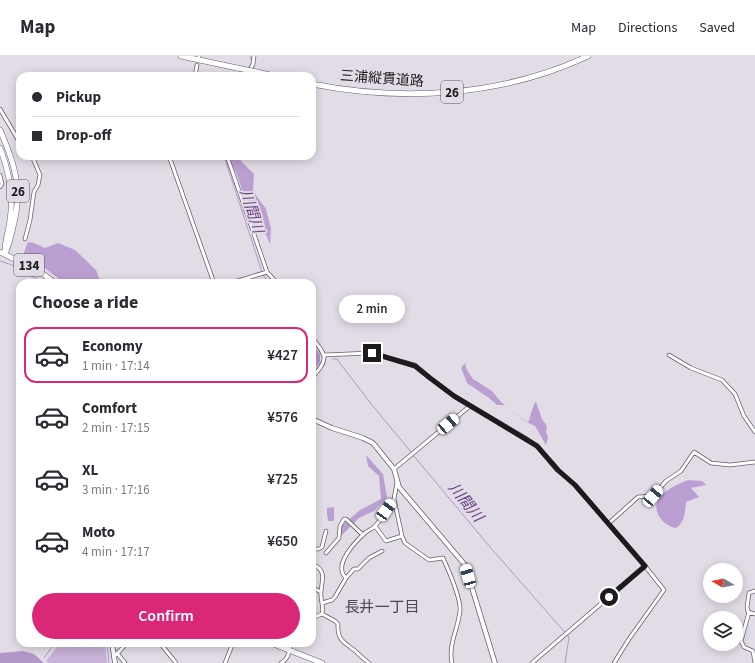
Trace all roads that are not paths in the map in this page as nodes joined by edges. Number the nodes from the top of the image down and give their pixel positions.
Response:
1 (181, 56) edge
2 (254, 56) edge
3 (588, 56) edge
4 (197, 65) dead end
5 (195, 72) edge
6 (249, 72) edge
7 (258, 72) edge
8 (316, 85) edge
9 (0, 109) edge
10 (3, 119) edge
11 (0, 130) edge
12 (16, 137) edge
13 (0, 148) edge
14 (34, 160) edge
15 (170, 160) edge
16 (228, 160) edge
17 (0, 175) edge
18 (0, 187) edge
19 (25, 239) dead end
20 (2, 253) edge
21 (268, 272) junction
22 (50, 279) edge
23 (213, 279) edge
24 (244, 279) edge
25 (274, 279) edge
26 (316, 343) edge
27 (324, 355) junction
28 (669, 355) dead end
29 (316, 373) edge
30 (470, 406) junction
31 (316, 420) edge
32 (755, 432) edge
33 (755, 462) edge
34 (394, 469) junction
35 (397, 482) junction
36 (394, 499) junction
37 (608, 523) junction
38 (375, 526) junction
39 (326, 530) dead end
40 (363, 535) junction
41 (402, 536) junction
42 (316, 549) edge
43 (382, 551) dead end
44 (326, 553) dead end
45 (316, 566) edge
46 (645, 566) junction
47 (346, 578) junction
48 (316, 590) edge
49 (755, 591) edge
50 (321, 592) junction
51 (322, 603) junction
52 (749, 612) junction
53 (322, 614) junction
54 (755, 614) edge
55 (316, 616) edge
56 (113, 647) edge
57 (123, 647) edge
58 (163, 647) edge
59 (231, 647) edge
60 (281, 647) edge
61 (290, 647) edge
62 (289, 650) junction
63 (117, 653) junction
64 (114, 657) junction
65 (115, 663) edge
66 (125, 663) edge
67 (176, 663) edge
68 (225, 663) edge
69 (281, 663) edge
70 (322, 663) edge
71 (369, 663) edge
72 (452, 663) edge
73 (495, 663) edge
74 (532, 663) edge
75 (614, 663) edge
76 (755, 663) edge

1 - 7 main road, bridge
2 - 6 street
3 - 8 main road, 三浦縦貫道路 / 26
4 - 5 street
9 - 10 street
10 - 12 street
11 - 20 main road, 26
13 - 20 main road, 26
14 - 19 street
15 - 23 street
16 - 21 street
17 - 18 street
20 - 22 main road, 134
21 - 24 street
21 - 25 street
26 - 27 street
27 - 29 street
27 - 30 street
28 - 32 street
30 - 34 street
30 - 37 street
31 - 34 street
33 - 37 street
34 - 35 street
35 - 36 street
35 - 73 street
36 - 38 street
36 - 41 street
37 - 46 street
38 - 40 street
38 - 41 street
39 - 42 street
40 - 44 street
40 - 47 street
41 - 72 street
43 - 47 street
45 - 50 street
46 - 74 street
46 - 75 street
47 - 51 street
48 - 50 street
49 - 52 street
50 - 51 street
51 - 53 street
52 - 54 street
52 - 76 street
53 - 55 street
53 - 71 street
56 - 64 street
57 - 63 street
58 - 67 street
59 - 68 street
60 - 62 main road
61 - 62 street
62 - 69 street
62 - 70 main road
63 - 64 street
63 - 66 street
64 - 65 street

